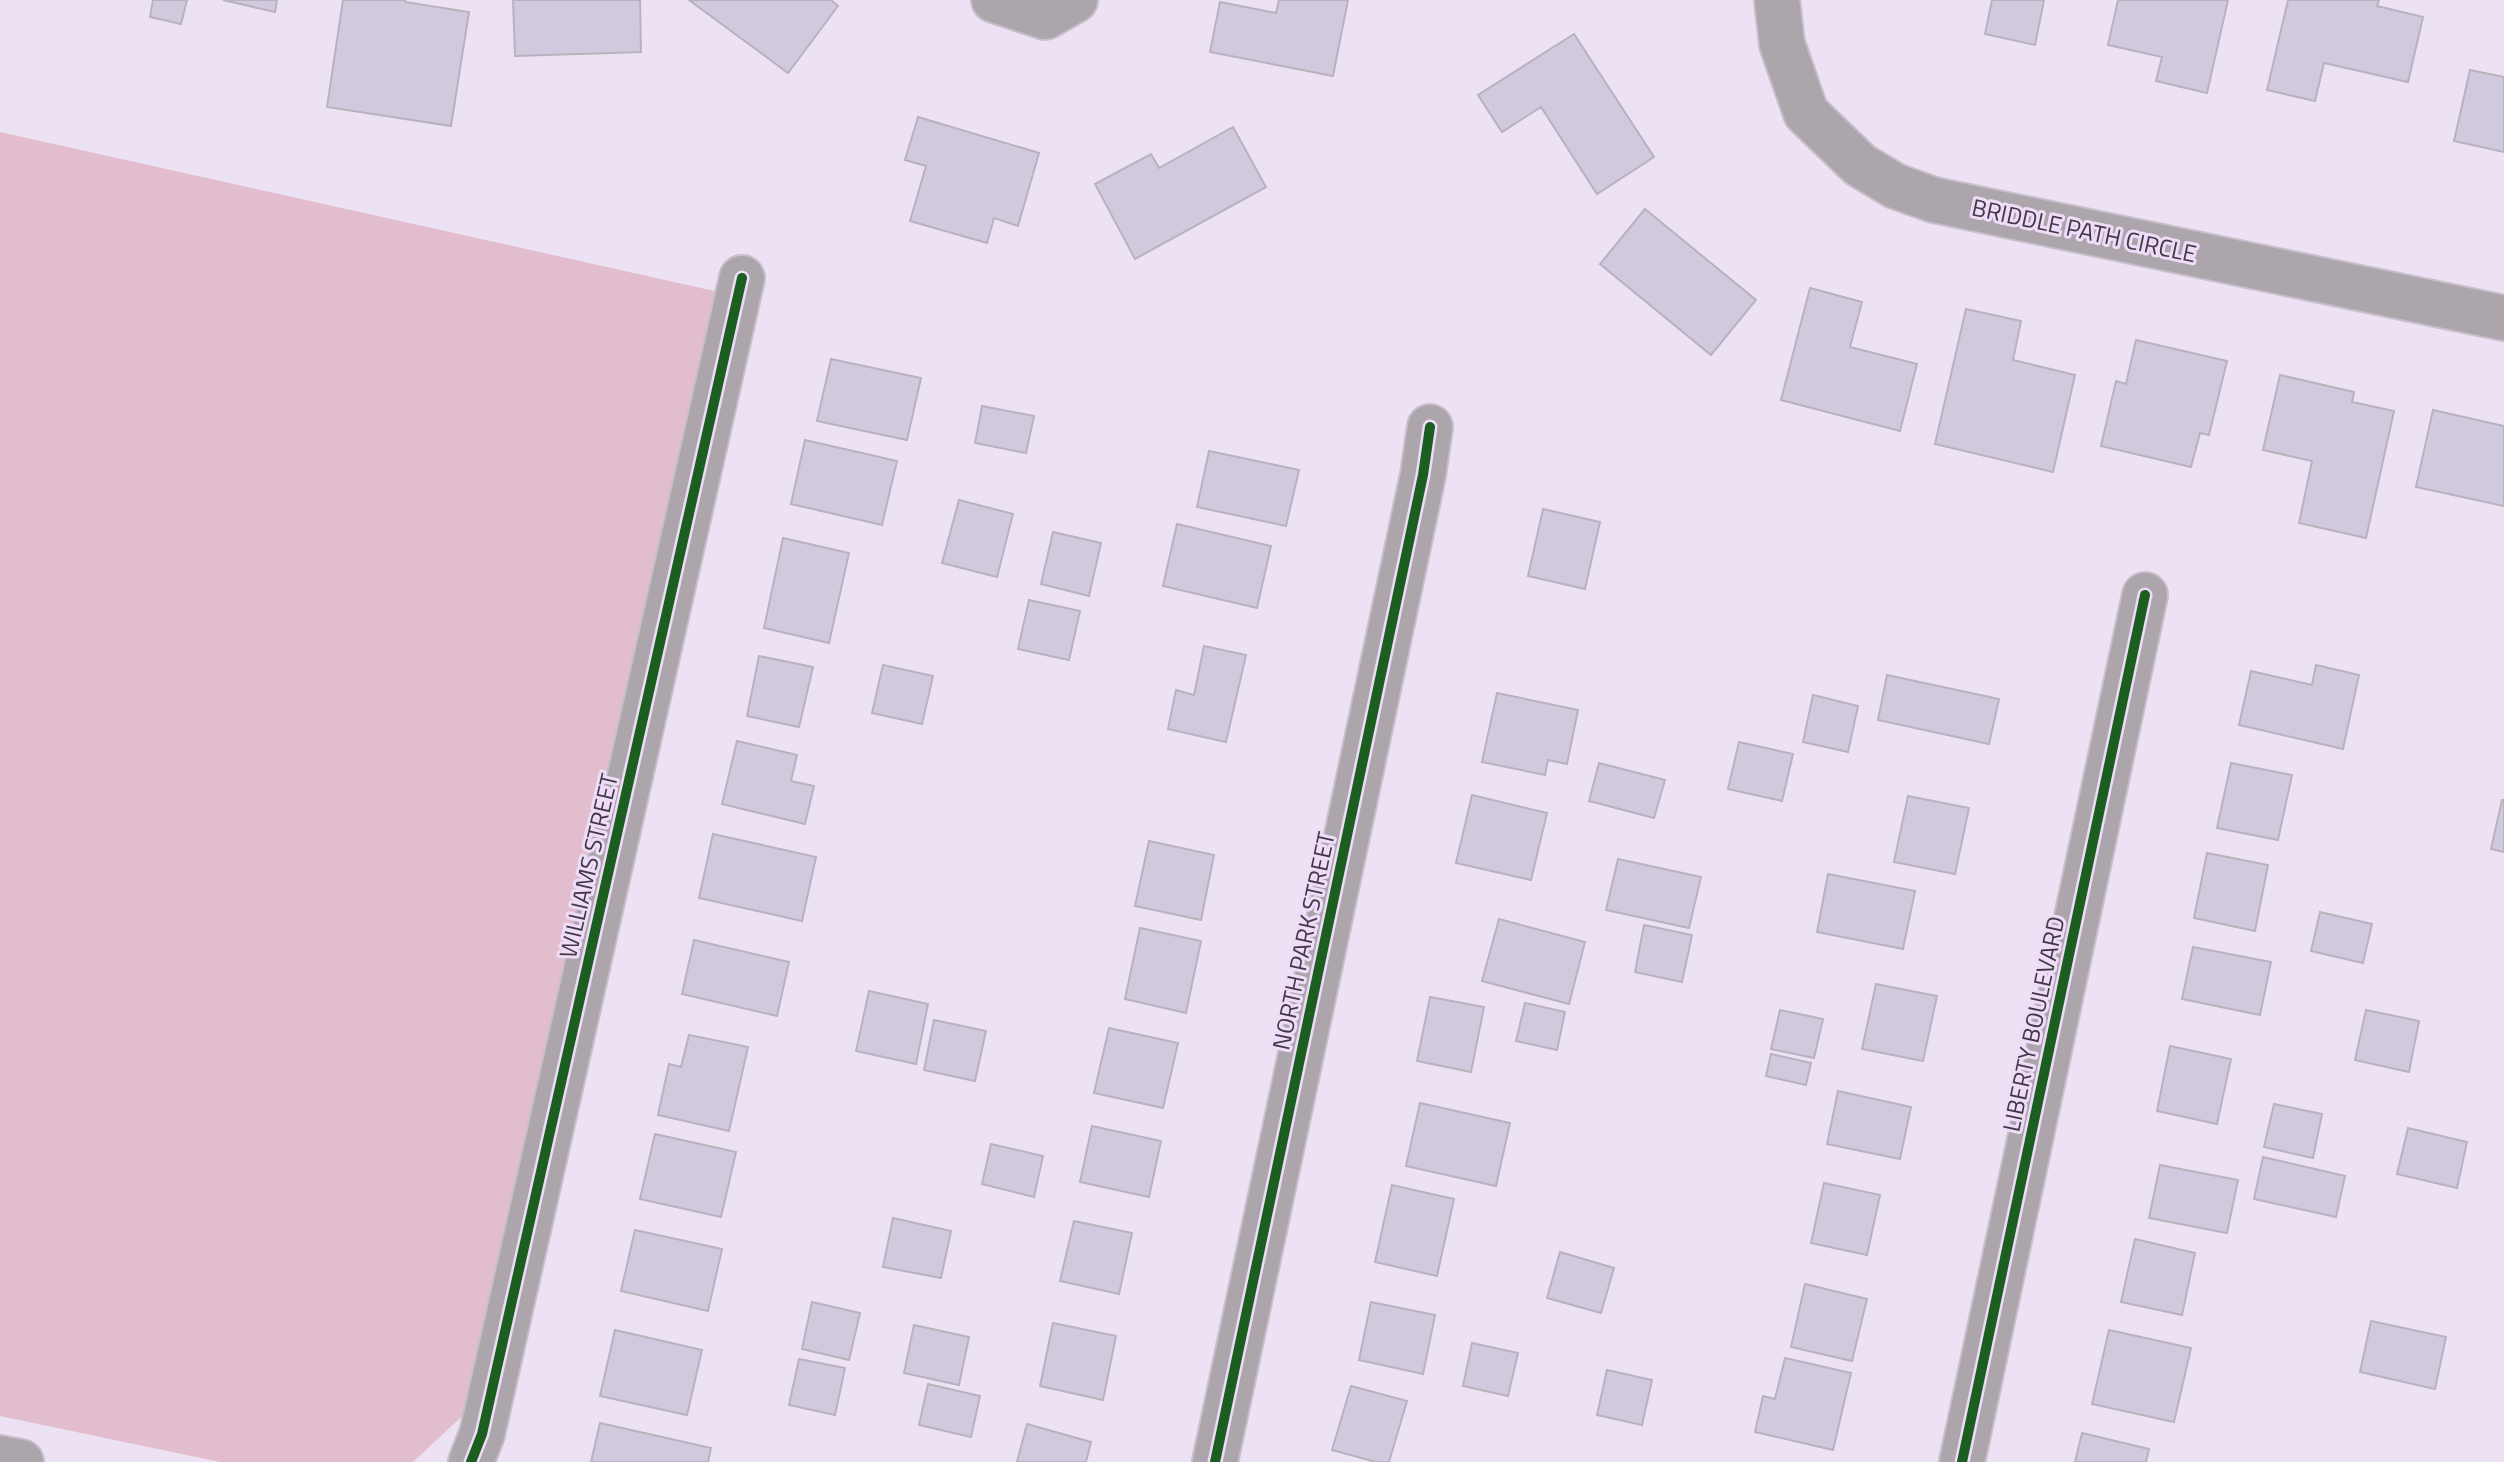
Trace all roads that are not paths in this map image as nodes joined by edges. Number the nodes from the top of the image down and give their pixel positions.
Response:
1 (994, 0) edge
2 (1075, 0) edge
3 (1777, 0) edge
4 (742, 278) dead end
5 (2504, 318) edge
6 (1430, 427) dead end
7 (2145, 595) dead end
8 (0, 1458) edge
9 (21, 1462) edge
10 (471, 1462) edge
11 (1215, 1462) edge
12 (1962, 1462) edge

1 - 2 street
3 - 5 street, BRIDDLE PATH CIRCLE
4 - 10 street, WILLIAMS STREET
6 - 11 street, NORTH PARK STREET
7 - 12 street, LIBERTY BOULEVARD
8 - 9 street

